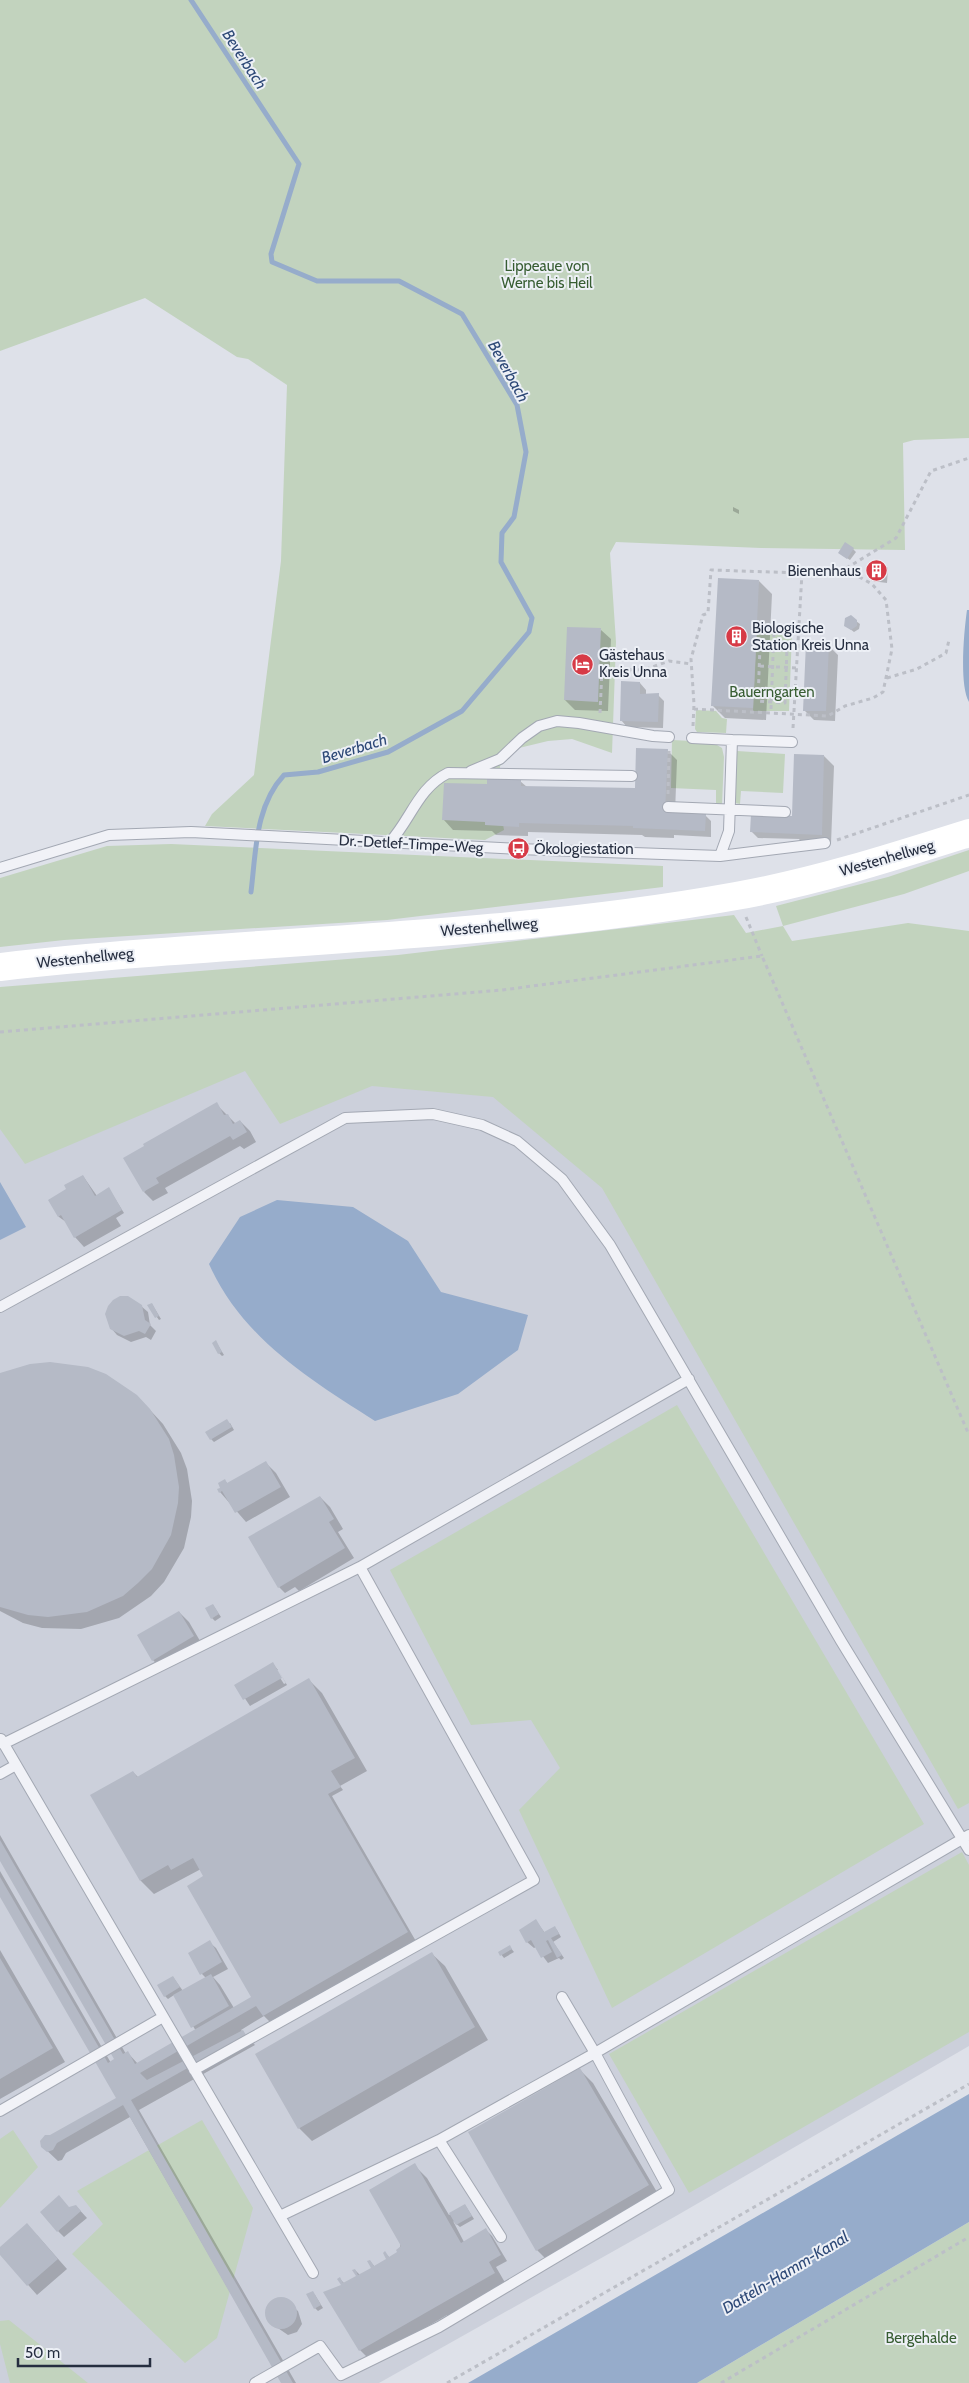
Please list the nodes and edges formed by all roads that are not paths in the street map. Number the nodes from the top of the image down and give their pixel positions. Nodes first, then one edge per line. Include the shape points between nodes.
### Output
1 (669, 737) road end
2 (692, 738) road end
3 (732, 740) junction
4 (792, 742) road end
5 (465, 773) junction
6 (632, 776) dead end
7 (668, 807) road end
8 (729, 810) junction
9 (785, 812) dead end
10 (969, 833) edge
11 (390, 842) junction
12 (825, 843) road end
13 (720, 856) junction
14 (0, 868) edge
15 (0, 967) edge
16 (0, 1307) edge
17 (689, 1379) junction
18 (360, 1567) junction
19 (2, 1741) edge
20 (16, 1765) junction
21 (0, 1774) edge
22 (966, 1837) edge
23 (969, 1850) edge
24 (562, 1997) dead end
25 (163, 2017) junction
26 (595, 2053) junction
27 (194, 2070) junction
28 (0, 2111) edge
29 (439, 2140) junction
30 (280, 2216) junction
31 (501, 2237) dead end
32 (313, 2273) dead end
33 (255, 2383) edge

1 - 5 lane via 557,721 539,726 500,759
2 - 3 lane
3 - 4 lane
3 - 8 lane
5 - 6 lane
5 - 11 lane via 448,773 427,788
7 - 8 lane
8 - 9 lane
8 - 13 lane via 729,831
10 - 15 main road, Westenhellweg via 832,873 737,896 563,921
11 - 13 lane, Dr.-Detlef-Timpe-Weg
11 - 14 lane, Dr.-Detlef-Timpe-Weg via 191,832 109,835
12 - 13 lane, Dr.-Detlef-Timpe-Weg
16 - 17 lane via 344,1118 433,1114 482,1125 517,1141 562,1179 610,1245
17 - 18 lane
17 - 22 lane via 841,1641
18 - 19 lane
18 - 27 lane via 534,1880
19 - 20 lane
20 - 21 lane
20 - 25 lane
22 - 23 lane
22 - 26 lane
24 - 26 lane
25 - 27 lane
25 - 28 lane
26 - 29 lane
26 - 33 lane via 670,2190 439,2327 341,2375 320,2346
27 - 30 lane
29 - 30 lane
29 - 31 lane
30 - 32 lane

